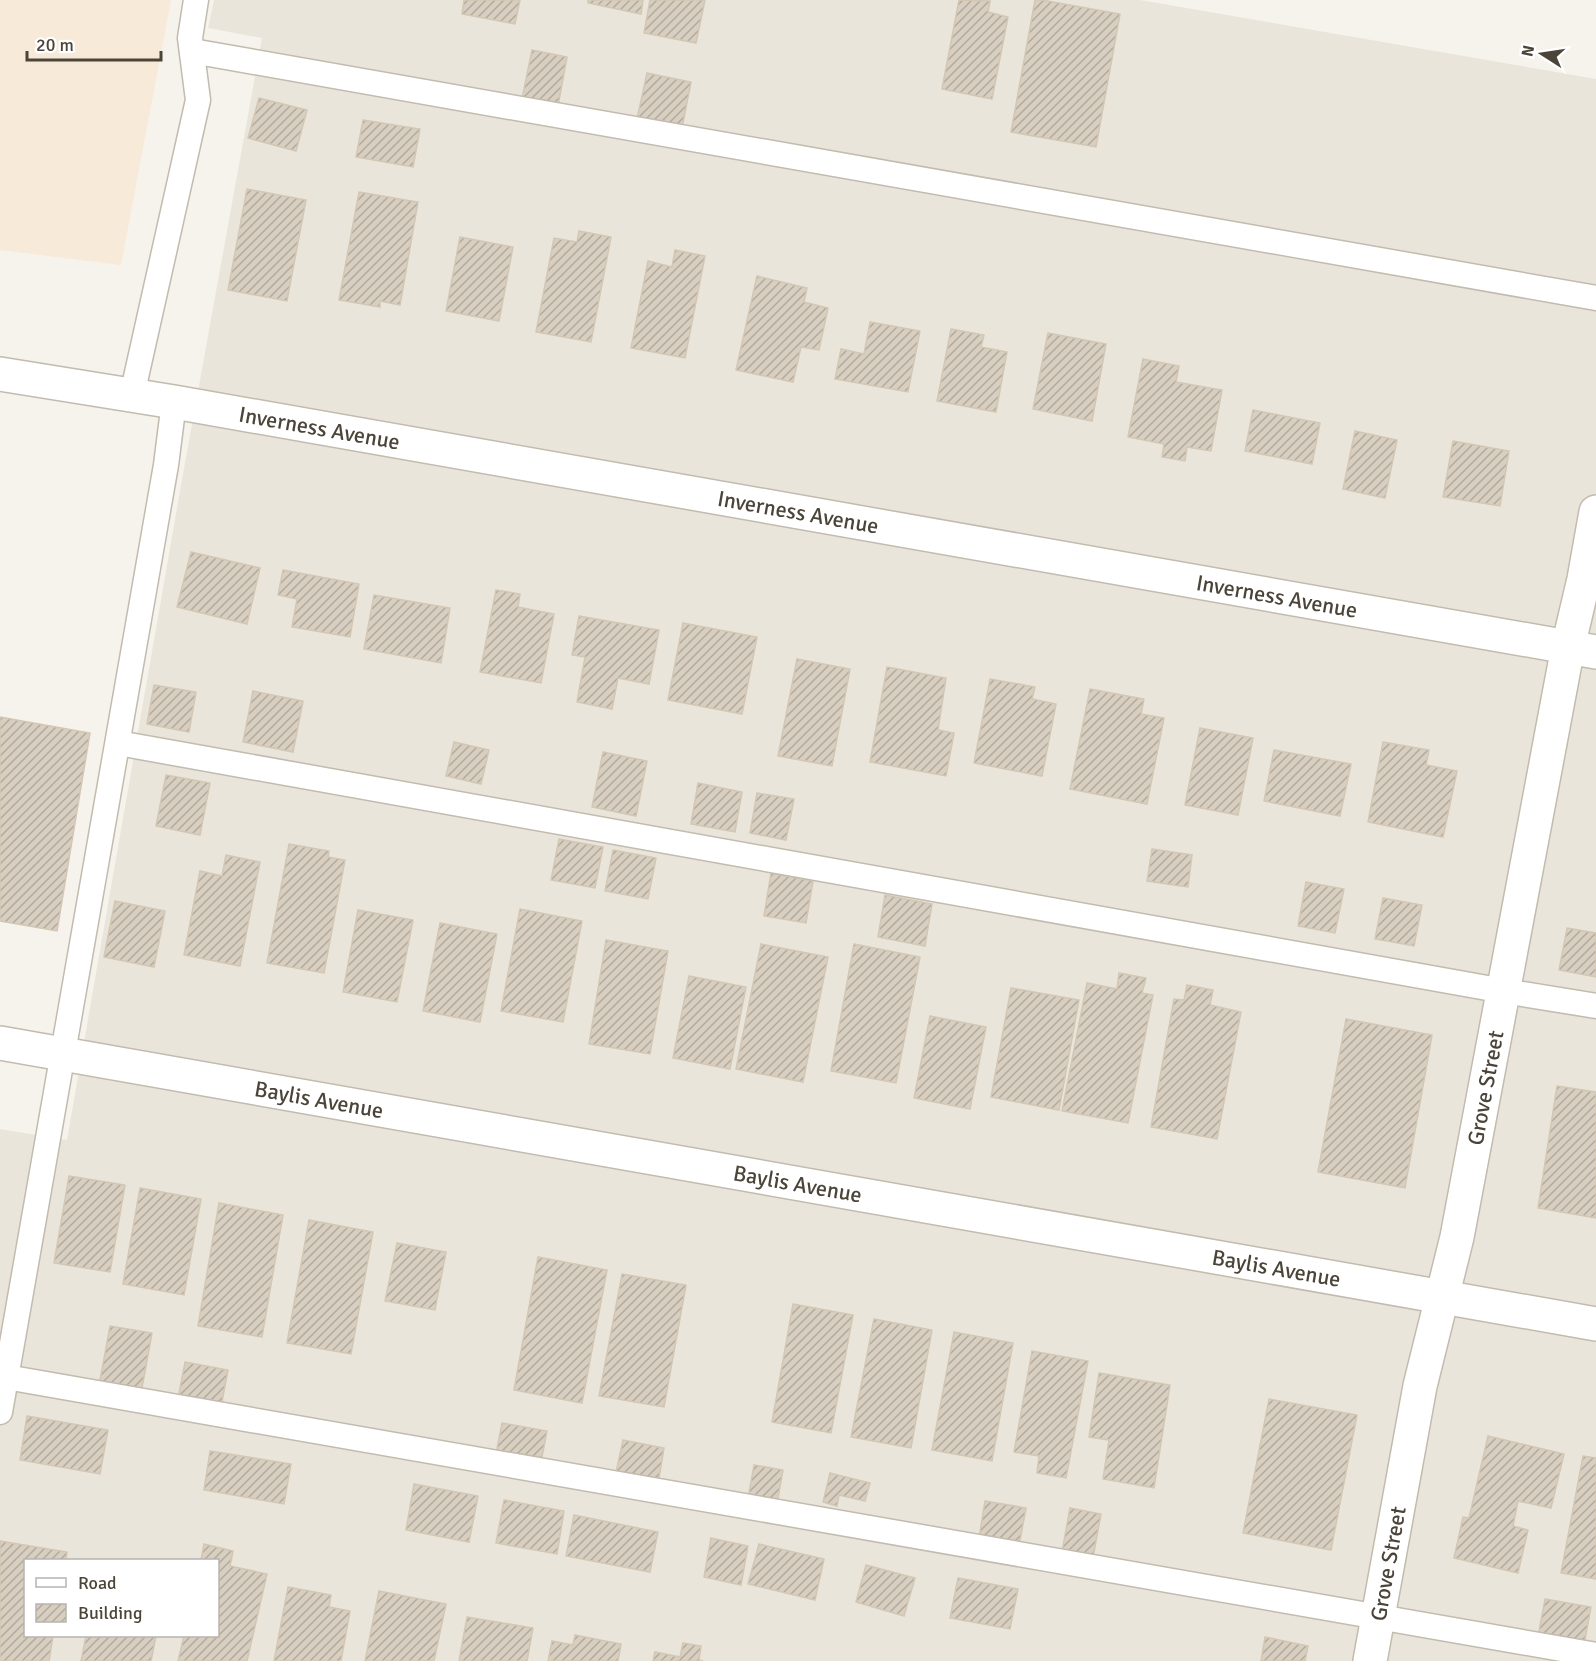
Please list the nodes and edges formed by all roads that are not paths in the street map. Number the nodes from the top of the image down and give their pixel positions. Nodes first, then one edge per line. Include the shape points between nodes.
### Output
1 (196, 0) edge
2 (192, 51) junction
3 (1596, 298) edge
4 (0, 374) edge
5 (132, 395) junction
6 (174, 402) junction
7 (1596, 512) edge
8 (1582, 649) edge
9 (118, 743) junction
10 (1504, 991) junction
11 (1596, 1006) edge
12 (0, 1043) edge
13 (64, 1054) junction
14 (1443, 1298) junction
15 (1596, 1324) edge
16 (6, 1377) junction
17 (0, 1412) edge
18 (1378, 1616) junction
19 (1596, 1655) edge
20 (1370, 1661) edge

1 - 2 lane via 190,38
2 - 3 lane
2 - 5 lane via 198,100
4 - 5 street, Inverness Avenue
5 - 6 street, Inverness Avenue
6 - 8 street, Inverness Avenue
6 - 9 lane
7 - 8 street, Grove Street via 1584,579
8 - 10 street, Grove Street
9 - 10 lane
9 - 13 lane
10 - 11 lane
10 - 14 street, Grove Street
12 - 13 street, Baylis Avenue
13 - 14 street, Baylis Avenue
13 - 16 lane
14 - 15 street, Baylis Avenue
14 - 18 street, Grove Street via 1420,1386
16 - 17 lane
16 - 18 lane
18 - 19 lane
18 - 20 street, Grove Street

